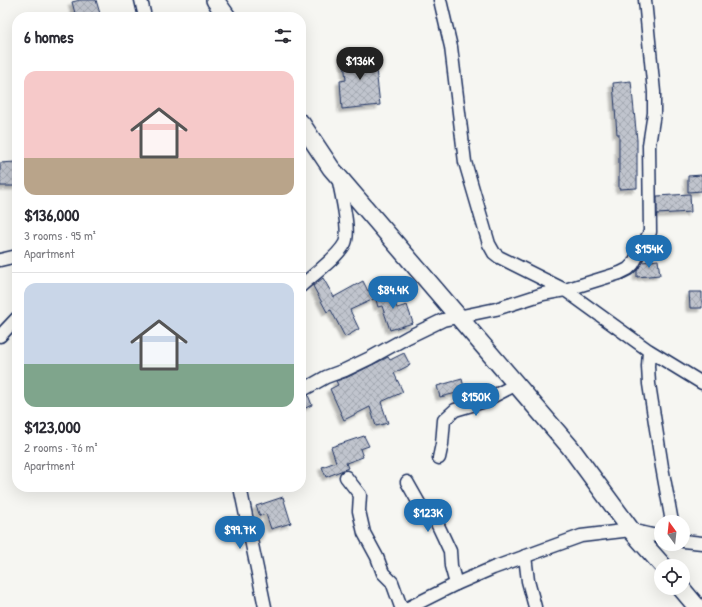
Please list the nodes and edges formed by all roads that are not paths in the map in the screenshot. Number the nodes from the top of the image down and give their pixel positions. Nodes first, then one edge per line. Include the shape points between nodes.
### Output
1 (141, 0) edge
2 (215, 0) edge
3 (440, 0) edge
4 (645, 0) edge
5 (144, 12) edge
6 (223, 12) edge
7 (306, 130) edge
8 (337, 174) junction
9 (12, 257) edge
10 (0, 260) edge
11 (306, 282) edge
12 (564, 290) junction
13 (459, 316) junction
14 (12, 323) edge
15 (0, 336) edge
16 (649, 351) junction
17 (514, 381) junction
18 (702, 384) edge
19 (306, 385) edge
20 (438, 458) dead end
21 (346, 477) dead end
22 (407, 482) dead end
23 (241, 492) edge
24 (248, 492) edge
25 (244, 507) junction
26 (671, 515) edge
27 (631, 530) junction
28 (654, 535) edge
29 (690, 541) edge
30 (702, 542) edge
31 (525, 556) junction
32 (657, 559) edge
33 (456, 584) junction
34 (686, 595) edge
35 (695, 606) edge
36 (265, 607) edge
37 (401, 607) edge
38 (410, 607) edge
39 (535, 607) edge

1 - 5 street
2 - 6 street
3 - 12 street via 451,47 465,162 489,244 499,258
4 - 12 street via 654,92 649,145 650,232 637,259 628,269
7 - 8 street
8 - 11 street via 346,224 345,242 339,252
8 - 13 street
9 - 10 street
12 - 13 street via 496,309
12 - 16 street
13 - 17 street
13 - 19 street via 439,322 345,370
14 - 15 street
16 - 18 street
16 - 26 street via 649,384
17 - 20 street via 511,387 482,402 455,410 444,420
17 - 27 street via 570,447
21 - 37 street via 360,495 359,511 364,533 383,573 392,582
22 - 33 street via 420,505 434,518 443,536 450,551
23 - 25 street
24 - 25 street
25 - 36 street
27 - 28 street
27 - 31 street via 581,536
27 - 32 street
29 - 30 street
31 - 33 street
31 - 39 street
33 - 38 street
34 - 35 street

